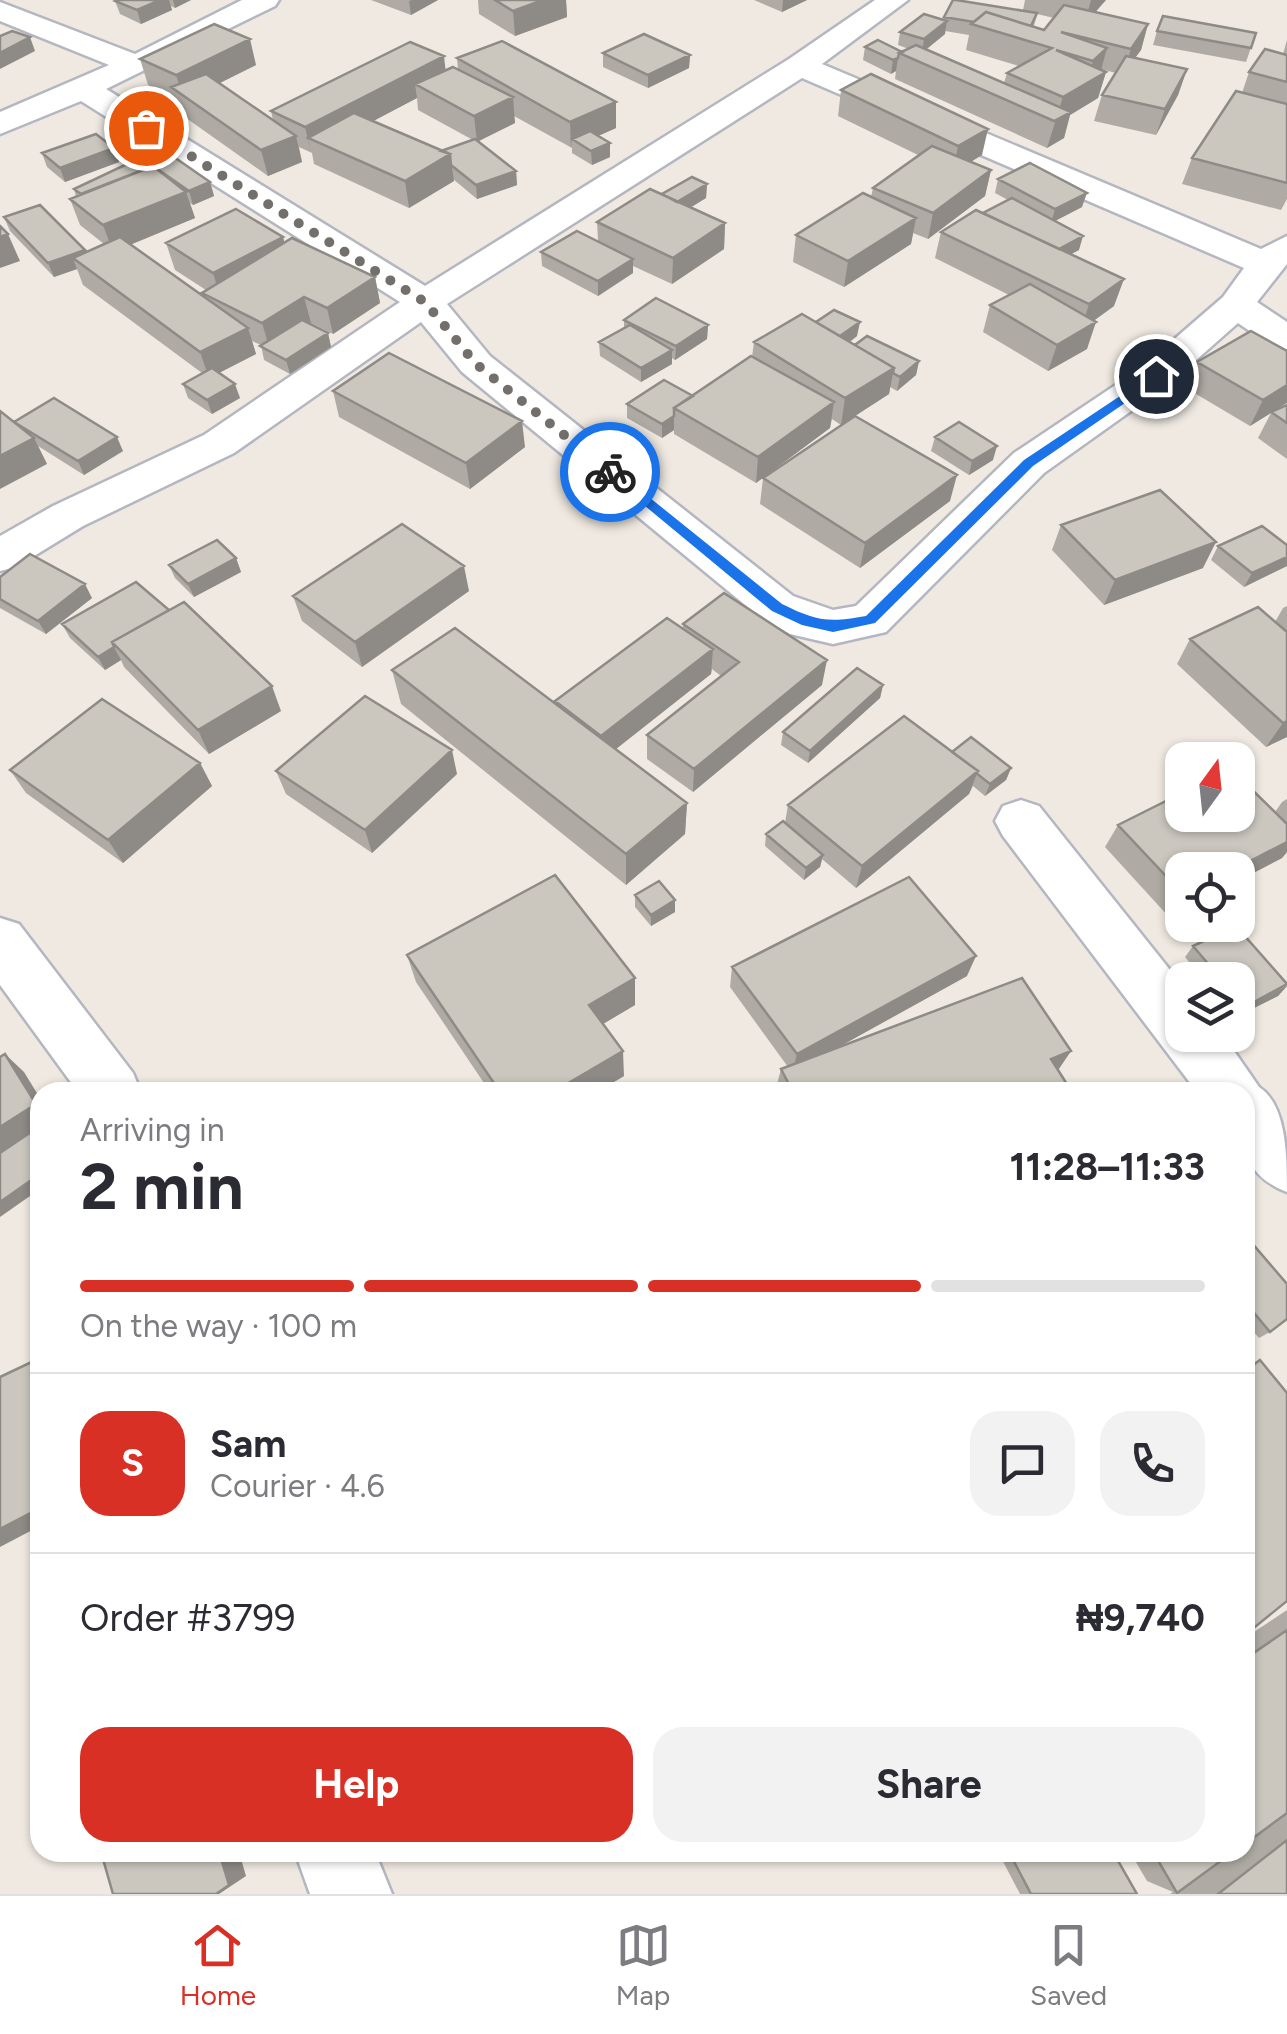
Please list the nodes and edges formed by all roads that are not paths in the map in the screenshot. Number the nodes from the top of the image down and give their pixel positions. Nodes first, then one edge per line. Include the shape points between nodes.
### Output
1 (265, 0) edge
2 (894, 0) edge
3 (0, 11) edge
4 (136, 65) junction
5 (800, 66) junction
6 (84, 89) junction
7 (0, 124) edge
8 (1276, 255) edge
9 (425, 302) junction
10 (1236, 305) junction
11 (1287, 338) edge
12 (0, 556) edge
13 (1021, 821) dead end
14 (0, 941) edge
15 (1165, 1006) edge
16 (1201, 1052) edge
17 (105, 1082) edge
18 (1224, 1082) edge
19 (1255, 1121) edge
20 (1287, 1162) edge
21 (339, 1862) edge
22 (351, 1894) edge

1 - 4 street
2 - 5 street
3 - 4 street
4 - 6 street
5 - 8 street
5 - 9 street
6 - 7 street
6 - 9 street
8 - 10 street
9 - 10 street via 476,364 777,608 833,628 870,620 1028,463 1156,376
9 - 12 street via 219,444
10 - 11 street
13 - 15 street
14 - 17 street
16 - 18 street
19 - 20 street
21 - 22 street

